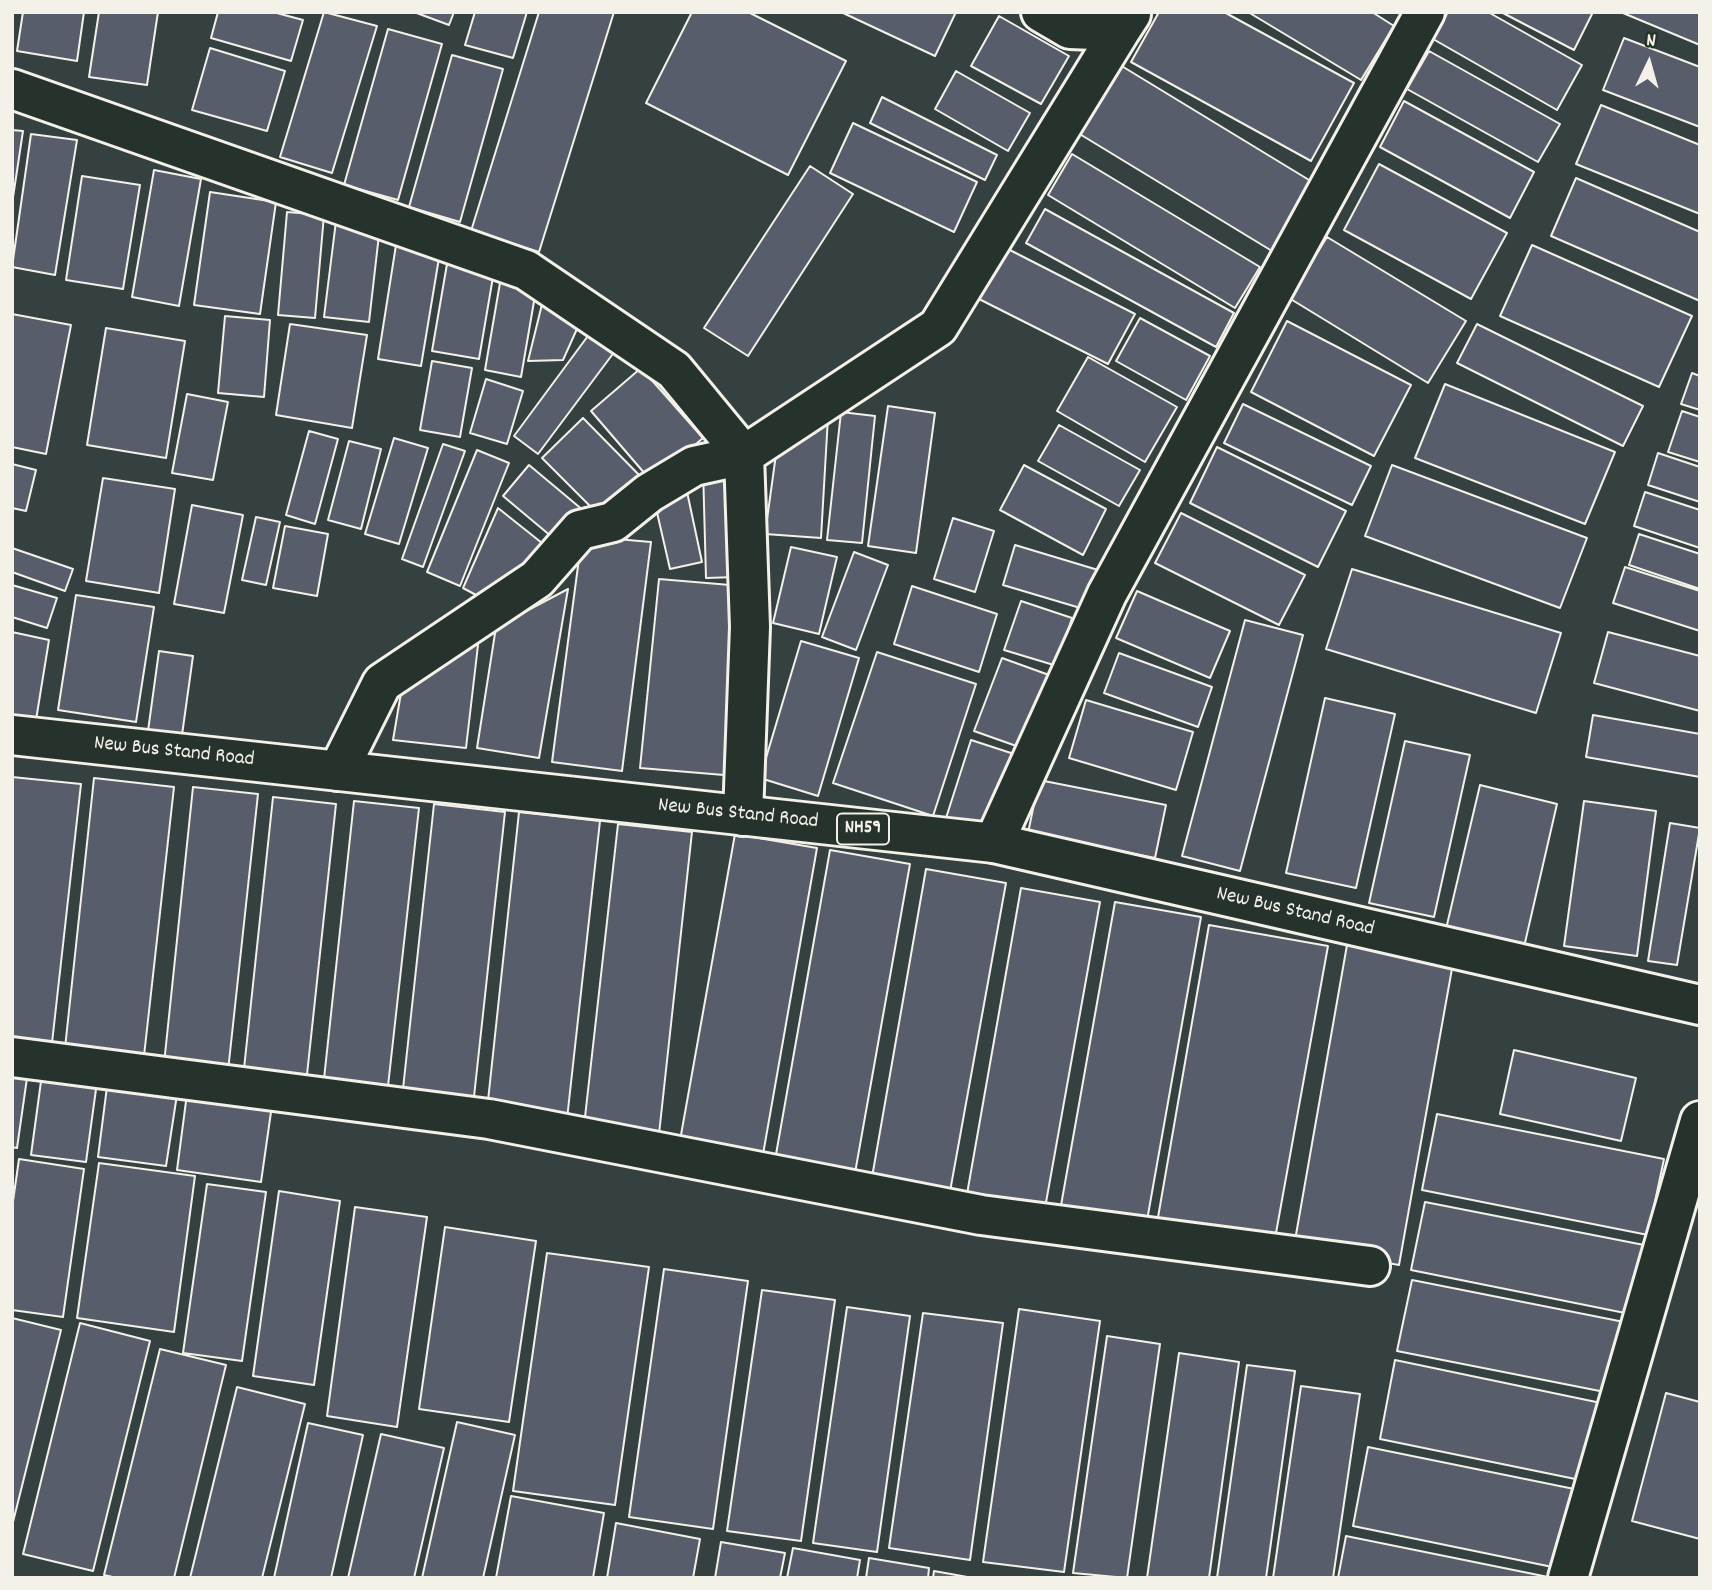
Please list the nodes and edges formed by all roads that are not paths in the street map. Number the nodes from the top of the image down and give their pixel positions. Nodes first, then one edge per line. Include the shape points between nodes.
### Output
1 (1041, 12) edge
2 (1425, 12) edge
3 (1126, 22) edge
4 (12, 89) edge
5 (744, 455) junction
6 (12, 735) edge
7 (338, 771) junction
8 (743, 816) junction
9 (994, 844) junction
10 (1700, 1006) edge
11 (12, 1057) edge
12 (1700, 1121) edge
13 (1370, 1266) dead end
14 (1568, 1578) edge

1 - 3 main road via 1070,29
2 - 9 main road via 1107,594
3 - 5 main road via 938,327
4 - 5 main road via 526,270 674,370
5 - 7 main road via 694,466 612,522 580,530 537,579 382,683
5 - 8 main road via 750,626
6 - 7 main road, New Bus Stand Road / NH59
7 - 8 main road, New Bus Stand Road / NH59
8 - 9 main road, New Bus Stand Road / NH59
9 - 10 main road, New Bus Stand Road / NH59
11 - 13 main road via 489,1119 981,1215
12 - 14 main road

